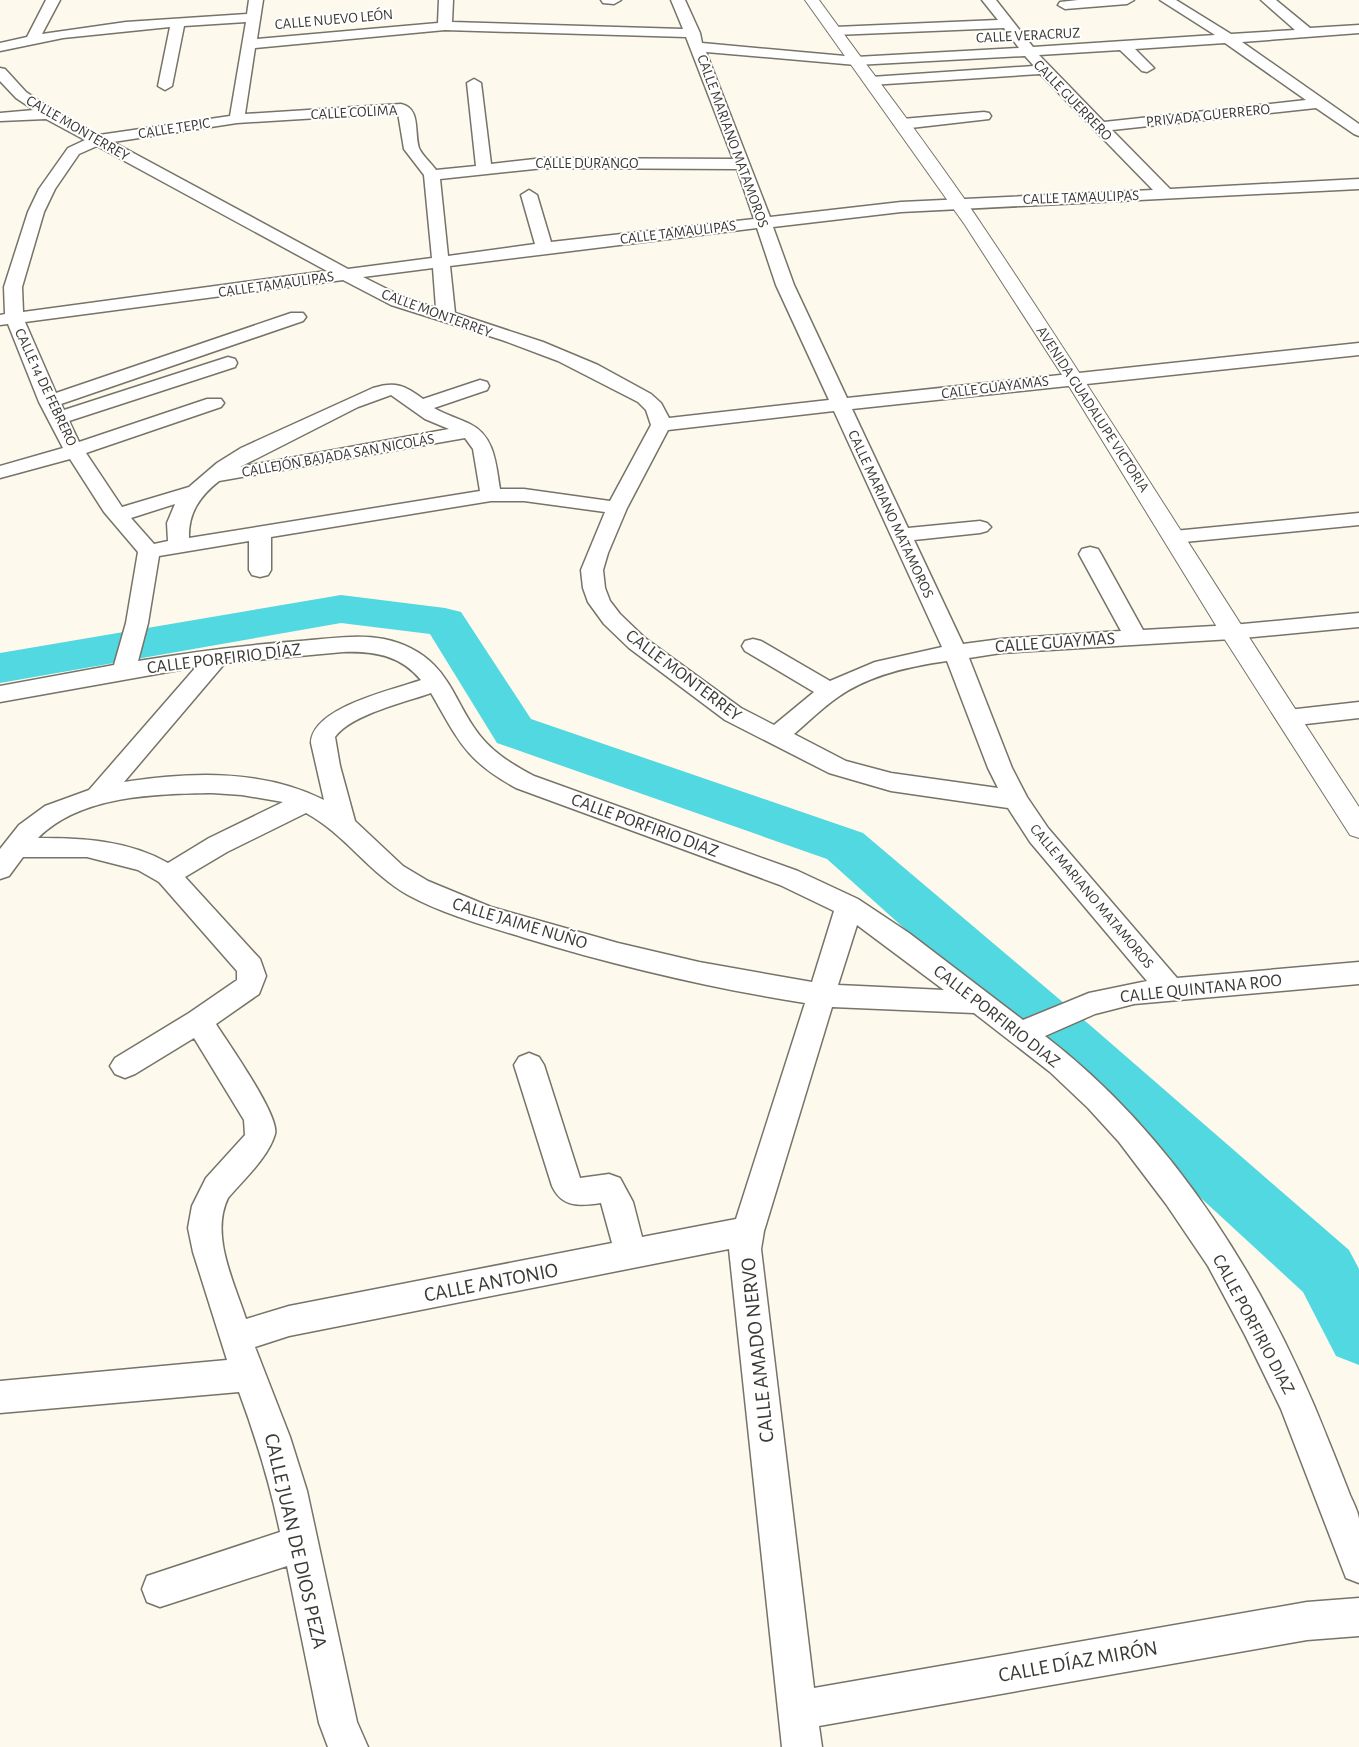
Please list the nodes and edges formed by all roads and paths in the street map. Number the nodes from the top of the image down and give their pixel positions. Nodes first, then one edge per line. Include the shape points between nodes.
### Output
1 (53, 0) edge
2 (256, 0) edge
3 (446, 0) edge
4 (608, 0) edge
5 (614, 0) edge
6 (678, 0) edge
7 (812, 0) edge
8 (989, 0) edge
9 (1126, 0) edge
10 (1167, 0) edge
11 (1268, 0) edge
12 (1065, 5) dead end
13 (253, 18) junction
14 (178, 22) junction
15 (1007, 24) junction
16 (445, 26) junction
17 (1359, 29) edge
18 (622, 31) junction
19 (836, 31) junction
20 (1306, 32) junction
21 (1228, 38) junction
22 (33, 39) junction
23 (696, 40) junction
24 (248, 44) junction
25 (1123, 46) junction
26 (0, 47) edge
27 (624, 50) dead end
28 (1027, 51) junction
29 (856, 61) junction
30 (1147, 68) dead end
31 (1044, 70) junction
32 (0, 72) edge
33 (871, 81) junction
34 (474, 83) dead end
35 (166, 86) dead end
36 (1318, 103) junction
37 (48, 114) junction
38 (984, 116) dead end
39 (0, 117) edge
40 (237, 119) junction
41 (902, 124) junction
42 (1098, 127) junction
43 (1359, 131) edge
44 (97, 140) junction
45 (743, 164) junction
46 (484, 167) junction
47 (432, 175) junction
48 (1359, 184) edge
49 (1166, 194) junction
50 (529, 195) dead end
51 (959, 203) junction
52 (763, 222) junction
53 (544, 248) junction
54 (440, 262) junction
55 (344, 274) junction
56 (297, 317) dead end
57 (446, 317) junction
58 (7, 319) edge
59 (1359, 349) edge
60 (228, 363) dead end
61 (1074, 378) junction
62 (480, 386) dead end
63 (214, 403) dead end
64 (840, 406) junction
65 (419, 407) junction
66 (53, 410) junction
67 (661, 425) junction
68 (468, 431) junction
69 (75, 451) junction
70 (0, 472) edge
71 (201, 485) junction
72 (491, 495) junction
73 (617, 508) junction
74 (118, 515) junction
75 (1359, 518) edge
76 (980, 527) dead end
77 (260, 533) junction
78 (901, 535) junction
79 (1174, 537) junction
80 (179, 546) junction
81 (149, 551) junction
82 (1090, 554) dead end
83 (260, 570) dead end
84 (1359, 620) edge
85 (1232, 632) junction
86 (1135, 637) junction
87 (754, 646) dead end
88 (955, 651) junction
89 (219, 655) junction
90 (124, 670) junction
91 (436, 683) junction
92 (830, 691) junction
93 (0, 694) edge
94 (1359, 710) edge
95 (1288, 718) junction
96 (775, 737) junction
97 (99, 795) junction
98 (1016, 800) junction
99 (306, 802) junction
100 (344, 826) junction
101 (1359, 828) edge
102 (15, 847) junction
103 (0, 869) edge
104 (168, 875) junction
105 (849, 906) junction
106 (1359, 973) edge
107 (1170, 989) junction
108 (821, 994) junction
109 (979, 1002) junction
110 (199, 1021) junction
111 (1025, 1032) junction
112 (529, 1065) dead end
113 (125, 1066) dead end
114 (748, 1231) junction
115 (631, 1254) junction
116 (235, 1338) junction
117 (250, 1376) junction
118 (0, 1397) edge
119 (300, 1544) junction
120 (1359, 1565) edge
121 (160, 1589) dead end
122 (1359, 1617) edge
123 (798, 1710) junction
124 (348, 1747) edge
125 (802, 1747) edge

1 - 22 street
2 - 13 street
3 - 16 street
4 - 5 street
6 - 23 street, CALLE MARIANO MATAMOROS
7 - 19 main road, AVENIDA GUADALUPE VICTORIA
8 - 15 street, CALLE GUERRERO
9 - 12 street
10 - 21 street
11 - 20 street
13 - 14 street, CALLE NUEVO LEÓN
13 - 24 street
14 - 22 street, CALLE NUEVO LEÓN via 112,27
14 - 35 street
15 - 19 street
15 - 28 street, CALLE GUERRERO
16 - 18 street, CALLE NUEVO LEÓN
16 - 24 street, CALLE NUEVO LEÓN
17 - 20 street, CALLE VERACRUZ
18 - 23 street, CALLE NUEVO LEÓN
18 - 27 street
19 - 29 main road, AVENIDA GUADALUPE VICTORIA
20 - 21 street, CALLE VERACRUZ
21 - 25 street, CALLE VERACRUZ
21 - 36 street
22 - 26 street, CALLE NUEVO LEÓN
23 - 29 street, CALLE VERACRUZ
23 - 45 street, CALLE MARIANO MATAMOROS
24 - 40 street
25 - 28 street, CALLE VERACRUZ
25 - 30 street
28 - 29 street, CALLE VERACRUZ
28 - 31 street, CALLE GUERRERO
29 - 33 main road, AVENIDA GUADALUPE VICTORIA
31 - 33 street
31 - 42 street, CALLE GUERRERO
32 - 37 street, CALLE MONTERREY via 20,95
33 - 41 main road, AVENIDA GUADALUPE VICTORIA
34 - 46 street
36 - 42 street, PRIVADA GUERRERO
36 - 43 street
37 - 39 street
37 - 44 street, CALLE MONTERREY
38 - 41 street
40 - 44 street, CALLE TEPIC
40 - 47 street, CALLE COLIMA via 401,108 406,112 412,149
41 - 51 main road, AVENIDA GUADALUPE VICTORIA
42 - 49 street, CALLE GUERRERO
44 - 55 street, CALLE MONTERREY
44 - 58 street, CALLE TEPIC via 73,151 47,189 25,240
45 - 46 street, CALLE DURANGO via 544,163
45 - 52 street, CALLE MARIANO MATAMOROS
46 - 47 street, CALLE DURANGO
47 - 54 street
48 - 49 street, CALLE TAMAULIPAS
49 - 51 street, CALLE TAMAULIPAS
50 - 53 street
51 - 52 street, CALLE TAMAULIPAS
51 - 61 main road, AVENIDA GUADALUPE VICTORIA
52 - 53 street, CALLE TAMAULIPAS
52 - 64 street, CALLE MARIANO MATAMOROS via 785,285
53 - 54 street, CALLE TAMAULIPAS
54 - 55 street, CALLE TAMAULIPAS
54 - 57 street
55 - 57 street, CALLE MONTERREY via 397,301
55 - 58 street, CALLE TAMAULIPAS
56 - 66 street
57 - 67 street, CALLE MONTERREY via 551,352 599,372 652,404
58 - 66 street, CALLE 14 DE FEBRERO
59 - 61 street, CALLE GUAYAMAS
60 - 66 street
61 - 64 street, CALLE GUAYAMAS
61 - 79 main road, AVENIDA GUADALUPE VICTORIA
62 - 65 street
63 - 69 street
64 - 67 street, CALLE GUAYAMAS
64 - 78 street, CALLE MARIANO MATAMOROS
65 - 68 street
65 - 71 street via 395,389 382,390 227,464
66 - 69 street, CALLE 14 DE FEBRERO
67 - 73 street, CALLE MONTERREY
68 - 71 street, CALLEJÓN BAJADA SAN NICOLÁS
68 - 72 street via 482,448
69 - 70 street
69 - 74 street, CALLE 14 DE FEBRERO
71 - 74 street
71 - 80 street via 180,516
72 - 73 street via 524,494
72 - 77 street
73 - 96 street, CALLE MONTERREY via 592,570 599,602 612,620 637,643 693,686 732,714
74 - 81 street, CALLE 14 DE FEBRERO
75 - 79 street
76 - 78 street
77 - 80 street
77 - 83 street
78 - 88 street, CALLE MARIANO MATAMOROS
79 - 85 main road, AVENIDA GUADALUPE VICTORIA
80 - 81 street
81 - 90 street via 137,622
82 - 86 street
84 - 85 street, CALLE GUAYMAS
85 - 86 street, CALLE GUAYMAS
85 - 95 main road, AVENIDA GUADALUPE VICTORIA
86 - 88 street, CALLE GUAYMAS
87 - 92 street
88 - 92 street, CALLE GUAYMAS via 883,667
88 - 98 street, CALLE MARIANO MATAMOROS via 1000,768
89 - 90 street, CALLE PORFIRIO DÍAZ
89 - 91 street, CALLE PORFIRIO DÍAZ via 367,645 408,655
89 - 97 street
90 - 93 street, CALLE PORFIRIO DÍAZ
91 - 100 street via 336,720 327,729 323,738
91 - 105 street, CALLE PORFIRIO DIAZ via 466,734 496,766 526,782 789,878
92 - 96 street, CALLE GUAYMAS
94 - 95 street
95 - 101 main road, AVENIDA GUADALUPE VICTORIA
96 - 98 street, CALLE MONTERREY via 838,767 866,776
97 - 99 street, CALLE JAIME NUÑO via 218,784 271,789
97 - 102 street, CALLE JAIME NUÑO via 57,811 33,826
98 - 107 street, CALLE MARIANO MATAMOROS via 1066,869
99 - 100 street, CALLE JAIME NUÑO via 325,811
99 - 104 street via 218,845
100 - 108 street, CALLE JAIME NUÑO via 394,873 421,890 471,911 638,958
102 - 103 street, CALLE JAIME NUÑO
102 - 104 street via 87,848 121,855
104 - 110 street via 250,967 252,976 249,986
105 - 108 street, CALLE AMADO NERVO
105 - 109 street, CALLE PORFIRIO DIAZ
106 - 107 street, CALLE QUINTANA ROO
107 - 111 street, CALLE QUINTANA ROO via 1134,992 1089,1004
108 - 109 street, CALLE JAIME NUÑO
108 - 114 street, CALLE AMADO NERVO
109 - 111 street, CALLE PORFIRIO DIAZ
110 - 113 street
110 - 116 street, CALLE JUAN DE DIOS PEZA via 259,1118 261,1131 257,1142 218,1188 208,1206 204,1228
111 - 120 street, CALLE PORFIRIO DIAZ via 1098,1098 1130,1134 1219,1256 1296,1402
112 - 115 street via 567,1186 578,1193 609,1188 617,1202
114 - 115 street, CALLE ANTONIO
114 - 123 street, CALLE AMADO NERVO via 746,1267
115 - 116 street, CALLE ANTONIO via 289,1321
116 - 117 street, CALLE JUAN DE DIOS PEZA
117 - 118 street
117 - 119 street, CALLE JUAN DE DIOS PEZA via 273,1437
119 - 121 street
119 - 124 street, CALLE JUAN DE DIOS PEZA via 338,1723
122 - 123 street, CALLE DÍAZ MIRÓN via 1307,1621
123 - 125 street, CALLE AMADO NERVO

